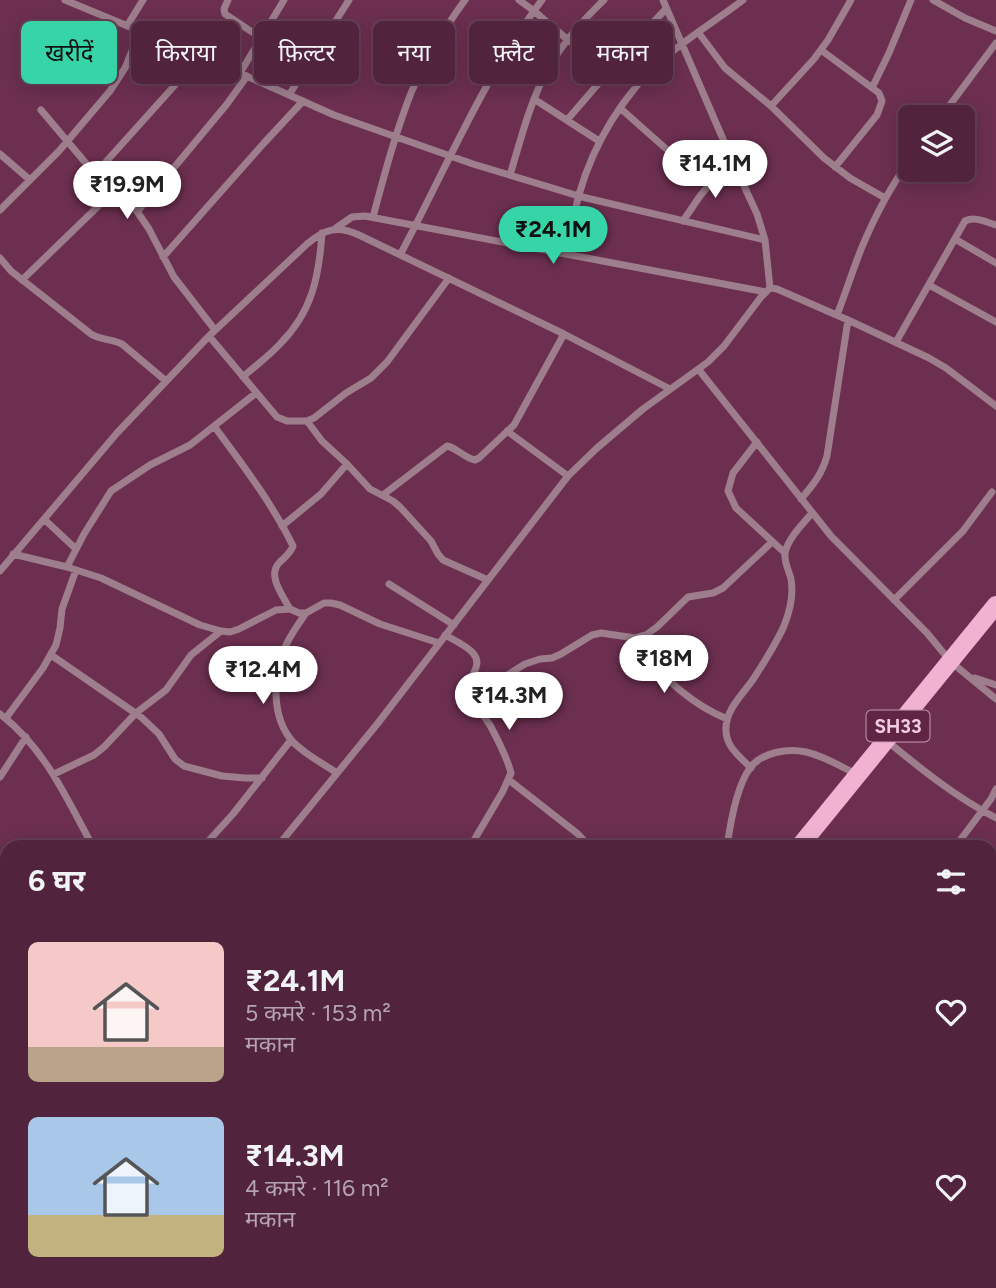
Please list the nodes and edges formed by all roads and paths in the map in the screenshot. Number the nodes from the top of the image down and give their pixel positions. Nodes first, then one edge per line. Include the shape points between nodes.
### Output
1 (65, 0) edge
2 (143, 0) edge
3 (228, 0) edge
4 (284, 0) edge
5 (349, 0) edge
6 (466, 0) edge
7 (519, 0) edge
8 (542, 0) edge
9 (604, 0) edge
10 (663, 0) edge
11 (743, 0) edge
12 (851, 0) edge
13 (911, 0) edge
14 (933, 0) edge
15 (666, 9) junction
16 (534, 11) junction
17 (271, 21) edge
18 (654, 21) edge
19 (128, 26) junction
20 (131, 27) edge
21 (698, 32) junction
22 (996, 32) edge
23 (254, 33) edge
24 (568, 40) junction
25 (572, 43) edge
26 (996, 43) edge
27 (681, 44) junction
28 (821, 50) junction
29 (254, 53) edge
30 (131, 56) edge
31 (240, 73) edge
32 (244, 75) junction
33 (176, 84) edge
34 (598, 84) edge
35 (637, 85) joint
36 (872, 88) junction
37 (289, 95) junction
38 (534, 99) junction
39 (303, 101) junction
40 (950, 105) edge
41 (771, 106) junction
42 (620, 108) junction
43 (41, 110) dead end
44 (567, 120) junction
45 (395, 137) junction
46 (68, 141) junction
47 (599, 141) junction
48 (0, 154) edge
49 (450, 156) junction
50 (735, 167) junction
51 (835, 167) junction
52 (95, 174) junction
53 (510, 175) junction
54 (898, 179) edge
55 (30, 180) junction
56 (709, 186) junction
57 (116, 189) junction
58 (578, 195) junction
59 (886, 198) junction
60 (0, 210) edge
61 (137, 212) junction
62 (373, 217) junction
63 (683, 221) junction
64 (416, 225) junction
65 (996, 225) edge
66 (336, 228) junction
67 (322, 233) junction
68 (956, 239) junction
69 (765, 240) junction
70 (568, 254) junction
71 (400, 255) junction
72 (163, 257) junction
73 (0, 258) edge
74 (996, 263) edge
75 (449, 278) junction
76 (22, 280) junction
77 (929, 285) junction
78 (768, 290) junction
79 (837, 315) junction
80 (848, 320) junction
81 (996, 321) edge
82 (212, 333) junction
83 (564, 334) junction
84 (896, 342) junction
85 (699, 370) junction
86 (243, 377) junction
87 (166, 381) junction
88 (670, 388) junction
89 (256, 393) junction
90 (996, 406) edge
91 (307, 421) junction
92 (214, 426) junction
93 (507, 431) junction
94 (757, 442) junction
95 (347, 464) junction
96 (568, 476) junction
97 (992, 492) dead end
98 (383, 495) junction
99 (801, 499) junction
100 (812, 513) junction
101 (44, 519) junction
102 (282, 526) junction
103 (772, 542) junction
104 (76, 549) junction
105 (785, 553) junction
106 (13, 554) junction
107 (67, 567) junction
108 (76, 570) junction
109 (0, 571) edge
110 (488, 580) junction
111 (389, 584) dead end
112 (894, 600) junction
113 (996, 605) edge
114 (290, 609) junction
115 (306, 613) junction
116 (454, 625) junction
117 (221, 631) junction
118 (445, 635) junction
119 (627, 636) junction
120 (439, 643) junction
121 (51, 655) junction
122 (951, 662) junction
123 (968, 675) junction
124 (996, 685) edge
125 (472, 697) junction
126 (996, 699) edge
127 (136, 713) junction
128 (3, 716) edge
129 (727, 719) junction
130 (26, 737) junction
131 (292, 740) junction
132 (886, 741) junction
133 (751, 768) junction
134 (337, 773) junction
135 (54, 774) junction
136 (858, 775) junction
137 (0, 777) edge
138 (262, 778) junction
139 (509, 780) junction
140 (996, 789) edge
141 (982, 811) junction
142 (996, 818) edge
143 (89, 840) edge
144 (209, 840) edge
145 (283, 840) edge
146 (474, 840) edge
147 (584, 840) edge
148 (728, 840) edge
149 (804, 840) edge
150 (960, 840) edge

1 - 19 street
2 - 19 street
3 - 23 street via 225,14
4 - 17 street
5 - 37 street
6 - 45 street via 419,76
7 - 16 street
8 - 16 street
9 - 24 street
10 - 15 street
11 - 21 street
12 - 28 street
13 - 36 street
14 - 22 street
15 - 18 street
15 - 27 street
16 - 24 street
16 - 49 street via 491,77
19 - 20 street
21 - 27 street
21 - 41 street via 725,68
24 - 25 street
24 - 38 street
26 - 40 street
27 - 35 street
27 - 50 street
28 - 36 street
28 - 41 street
29 - 32 street
30 - 46 street via 119,79
31 - 32 street
32 - 37 street
32 - 61 street via 228,104
33 - 52 street
34 - 44 street
35 - 42 street
36 - 51 street via 882,102 877,115
37 - 39 street
38 - 44 street
38 - 53 street
39 - 45 street
39 - 72 street
41 - 51 street
42 - 47 street
42 - 56 street
43 - 46 street
44 - 47 street
45 - 49 street
45 - 62 street
46 - 52 street
46 - 55 street
47 - 58 street
48 - 55 street
49 - 53 street
49 - 64 street
50 - 56 street
50 - 69 street
51 - 59 street
52 - 57 street
53 - 58 street
54 - 59 street
55 - 60 street
56 - 63 street
57 - 61 street
57 - 76 street
58 - 63 street
58 - 70 street
59 - 79 street via 861,248
61 - 72 street
62 - 64 street
62 - 66 street via 352,216
63 - 69 street
64 - 70 street
64 - 71 street
65 - 68 street via 971,218
66 - 67 street
66 - 71 street
67 - 82 street
67 - 86 street via 317,282 303,314 281,344
68 - 74 street
68 - 77 street
69 - 78 street
70 - 78 street
71 - 75 street
72 - 82 street
73 - 76 street
75 - 83 street
75 - 91 street via 379,371
76 - 87 street via 95,337 122,344
77 - 81 street
77 - 84 street
78 - 79 street via 777,289
78 - 85 street
79 - 80 street
80 - 84 street
80 - 99 street via 827,456 818,479
82 - 86 street
82 - 87 street
83 - 88 street
83 - 93 street
84 - 90 street via 946,368
85 - 88 street
85 - 94 street
86 - 89 street
87 - 101 street
88 - 96 street
89 - 91 street via 282,420
89 - 92 street
91 - 95 street
92 - 102 street
92 - 104 street via 111,491
93 - 96 street
93 - 98 street via 475,460 447,446
94 - 99 street
94 - 103 street via 733,473 728,491 736,508
95 - 98 street via 370,489
95 - 102 street via 321,494
96 - 110 street
97 - 112 street via 963,531
98 - 110 street via 426,534 443,560
99 - 100 street
100 - 105 street
100 - 112 street
101 - 104 street
101 - 106 street
102 - 114 street via 293,546 274,571
103 - 105 street
103 - 119 street via 723,588 688,597 646,635
104 - 107 street
105 - 129 street via 792,592 789,611 768,657
106 - 107 street
106 - 109 street
107 - 108 street
108 - 117 street
108 - 121 street
110 - 116 street
111 - 116 street
112 - 122 street
113 - 122 main road, SH33
114 - 115 street
114 - 117 street via 276,610 230,632
115 - 120 street via 324,603 340,605
115 - 131 street via 286,643 276,686 281,723
116 - 118 street
117 - 127 street via 191,655 166,690
118 - 120 street
118 - 125 street via 473,652 477,660 469,690
119 - 125 street via 592,635 552,658 525,664
119 - 129 street via 684,695
120 - 134 street
121 - 127 street
121 - 128 street
122 - 123 street
122 - 132 main road, SH33
123 - 124 street
123 - 126 street
125 - 139 street via 505,755
127 - 135 street via 94,755
127 - 138 street via 184,766 222,776
128 - 130 street
129 - 133 street via 727,740
130 - 135 street
130 - 137 street
131 - 134 street
131 - 138 street
132 - 136 main road, SH33
132 - 141 street
133 - 136 street via 771,754 804,751
133 - 148 street
134 - 145 street
135 - 143 street
136 - 149 main road, SH33
138 - 144 street
139 - 146 street
139 - 147 street
140 - 141 street
141 - 142 street
141 - 150 street

